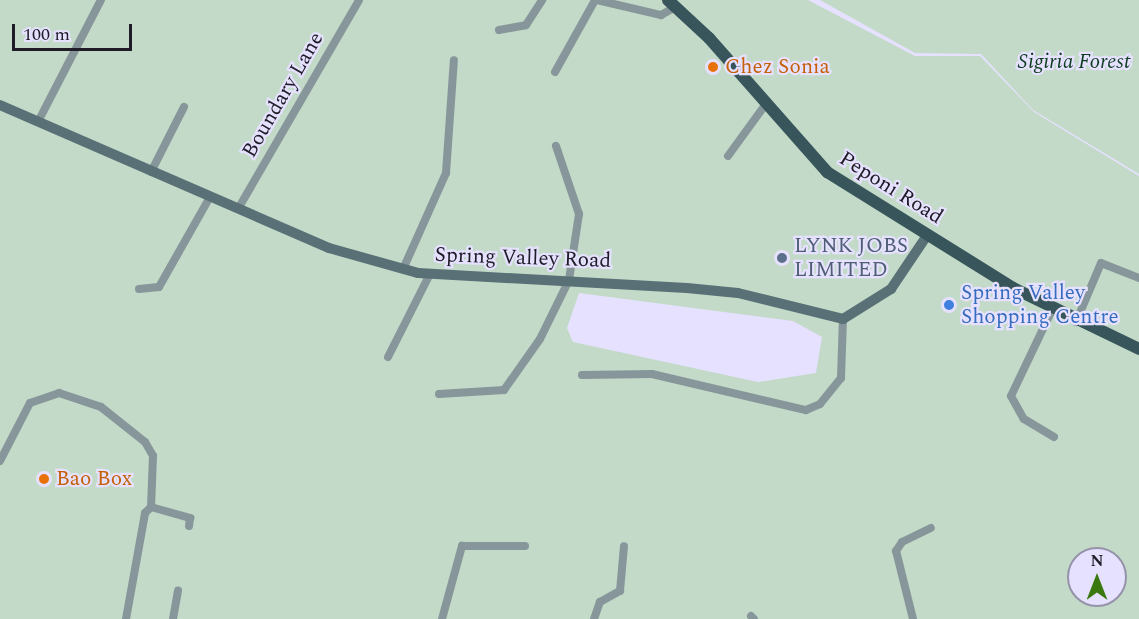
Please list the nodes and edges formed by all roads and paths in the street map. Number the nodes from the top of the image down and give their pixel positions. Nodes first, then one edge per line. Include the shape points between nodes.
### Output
1 (101, 0) edge
2 (359, 0) edge
3 (542, 0) edge
4 (596, 0) edge
5 (673, 3) edge
6 (499, 30) dead end
7 (454, 60) dead end
8 (555, 72) dead end
9 (0, 105) edge
10 (765, 105) junction
11 (184, 107) dead end
12 (40, 118) junction
13 (555, 146) dead end
14 (728, 156) dead end
15 (152, 172) junction
16 (210, 197) junction
17 (238, 209) junction
18 (928, 234) junction
19 (404, 267) junction
20 (430, 274) junction
21 (1139, 278) edge
22 (569, 280) junction
23 (139, 289) dead end
24 (1052, 310) junction
25 (843, 320) junction
26 (1077, 322) junction
27 (1138, 346) edge
28 (388, 357) dead end
29 (582, 375) dead end
30 (439, 394) dead end
31 (1054, 437) dead end
32 (0, 461) edge
33 (151, 507) junction
34 (189, 526) dead end
35 (931, 528) dead end
36 (525, 546) dead end
37 (624, 546) dead end
38 (178, 590) dead end
39 (126, 619) edge
40 (173, 619) edge
41 (442, 619) edge
42 (594, 619) edge
43 (913, 619) edge

1 - 12 street
2 - 17 street, Boundary Lane
3 - 6 street via 526,25
4 - 5 street via 661,15
4 - 8 street
5 - 10 main road, Peponi Road
7 - 19 street via 446,173
9 - 12 street, Spring Valley Road
10 - 14 street
10 - 18 main road, Peponi Road via 827,172
11 - 15 street
12 - 15 street, Spring Valley Road
13 - 22 street via 579,214
15 - 16 street, Spring Valley Road
16 - 17 street, Spring Valley Road
16 - 23 street via 159,287
17 - 19 street, Spring Valley Road via 329,248
18 - 24 main road, Peponi Road
18 - 25 street via 891,289
19 - 20 street, Spring Valley Road
20 - 22 street, Spring Valley Road
20 - 28 street
21 - 26 street via 1101,263
22 - 25 street, Spring Valley Road via 738,293
22 - 30 street via 540,339 504,390
24 - 26 main road, Peponi Road
24 - 31 street via 1011,396 1024,419
25 - 29 street via 841,378 820,404 806,410 652,374
26 - 27 main road, Peponi Road
32 - 33 street via 30,402 59,393 100,407 145,442 153,456
33 - 34 street via 190,518
33 - 39 street via 142,524
35 - 43 street via 896,551
36 - 41 street via 462,546
37 - 42 street via 620,591 600,602
38 - 40 street

